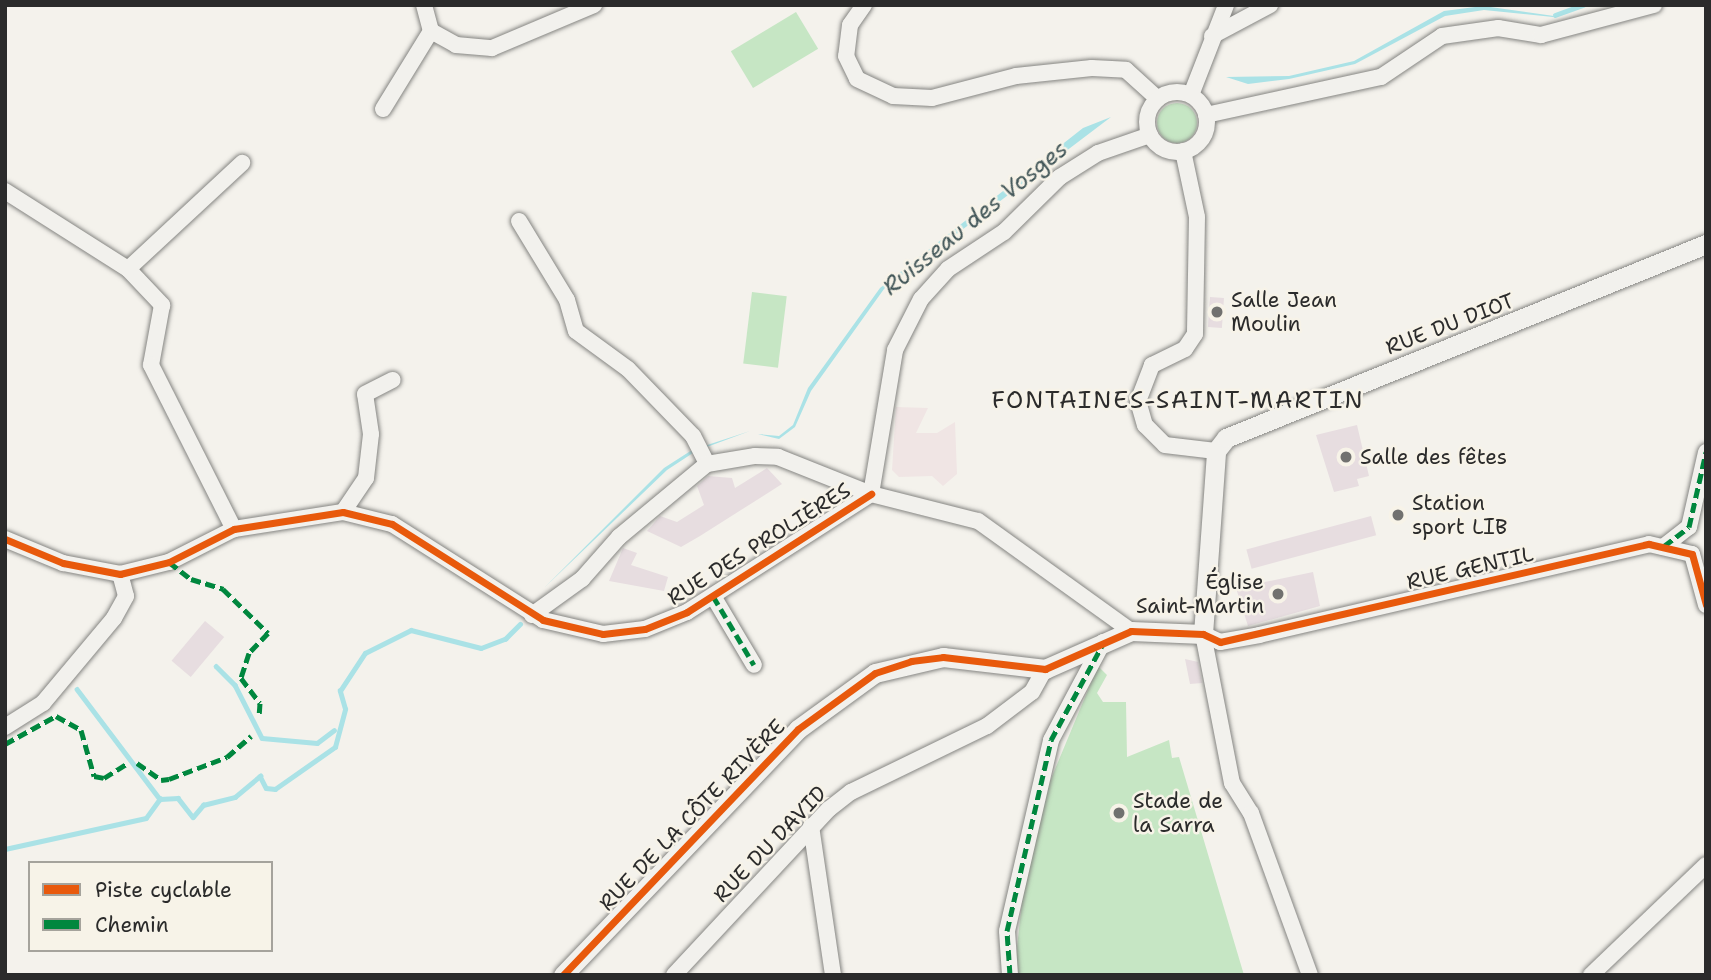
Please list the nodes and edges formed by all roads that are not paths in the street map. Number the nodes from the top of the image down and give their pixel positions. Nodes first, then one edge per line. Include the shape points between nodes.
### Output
1 (424, 5) edge
2 (594, 5) edge
3 (864, 5) edge
4 (1226, 5) edge
5 (1270, 5) edge
6 (1654, 5) edge
7 (431, 31) junction
8 (1212, 36) junction
9 (1191, 95) junction
10 (1158, 99) junction
11 (383, 109) dead end
12 (1206, 115) junction
13 (1150, 135) junction
14 (1183, 151) junction
15 (242, 163) dead end
16 (5, 191) edge
17 (519, 221) dead end
18 (1706, 244) edge
19 (128, 269) junction
20 (393, 380) dead end
21 (1216, 451) junction
22 (1706, 452) edge
23 (707, 464) junction
24 (871, 494) junction
25 (343, 512) junction
26 (234, 529) junction
27 (5, 540) edge
28 (1662, 547) junction
29 (120, 574) junction
30 (713, 596) junction
31 (1706, 606) edge
32 (532, 615) junction
33 (1131, 631) junction
34 (1203, 634) junction
35 (1104, 642) junction
36 (754, 665) dead end
37 (1045, 669) junction
38 (5, 727) edge
39 (811, 826) junction
40 (1706, 865) edge
41 (563, 975) edge
42 (674, 975) edge
43 (833, 975) edge
44 (1010, 975) edge
45 (1310, 975) edge
46 (1591, 975) edge

1 - 7 street
2 - 7 street via 492,48 456,45
3 - 10 street via 850,24 846,56 857,79 893,96 932,98 1016,75 1092,68 1126,70
4 - 8 street
5 - 8 street
6 - 12 street via 1541,35 1498,28 1441,36 1381,76
7 - 11 street
8 - 9 street
9 - 10 street via 1172,92
9 - 12 street
10 - 13 street via 1147,116
12 - 14 street via 1205,134
13 - 14 street via 1164,149
13 - 24 street via 1098,153 1060,177 1004,232 948,270 921,299 895,350
14 - 21 street via 1196,218 1195,334 1185,349 1152,365 1138,401 1145,425 1165,444
15 - 19 street
16 - 19 street
17 - 23 street via 567,300 576,331 628,369 693,436
18 - 21 street, RUE DU DIOT via 1241,430
19 - 26 street via 162,305 151,365
20 - 25 street via 365,394 371,433 366,478
21 - 34 street
22 - 28 street via 1689,527
23 - 24 street via 778,457
23 - 32 street via 619,537 582,579
24 - 30 street, RUE DES PROLIÈRES
24 - 33 street, RUE DES PROLIÈRES via 978,521
25 - 26 street, RUE DES PROLIÈRES
25 - 32 street, RUE DES PROLIÈRES via 392,524
26 - 29 street, RUE DES PROLIÈRES via 169,562
27 - 29 street via 62,563
28 - 31 street, RUE GENTIL via 1692,554
28 - 34 street, RUE GENTIL via 1649,544 1259,635 1220,642
29 - 38 street via 125,596 114,618 43,703
30 - 32 street, RUE DES PROLIÈRES via 665,623 627,633 579,631
30 - 36 street
33 - 34 street
33 - 35 street
34 - 45 street via 1232,783 1251,813
35 - 37 street
35 - 44 street via 1051,740 1007,932
37 - 39 street, RUE DU DAVID via 1032,692 987,726 851,792
37 - 41 street, RUE DE LA CÔTE RIVÈRE via 943,657 875,673 844,692 798,729
39 - 42 street, RUE DU DAVID
39 - 43 street
40 - 46 street

